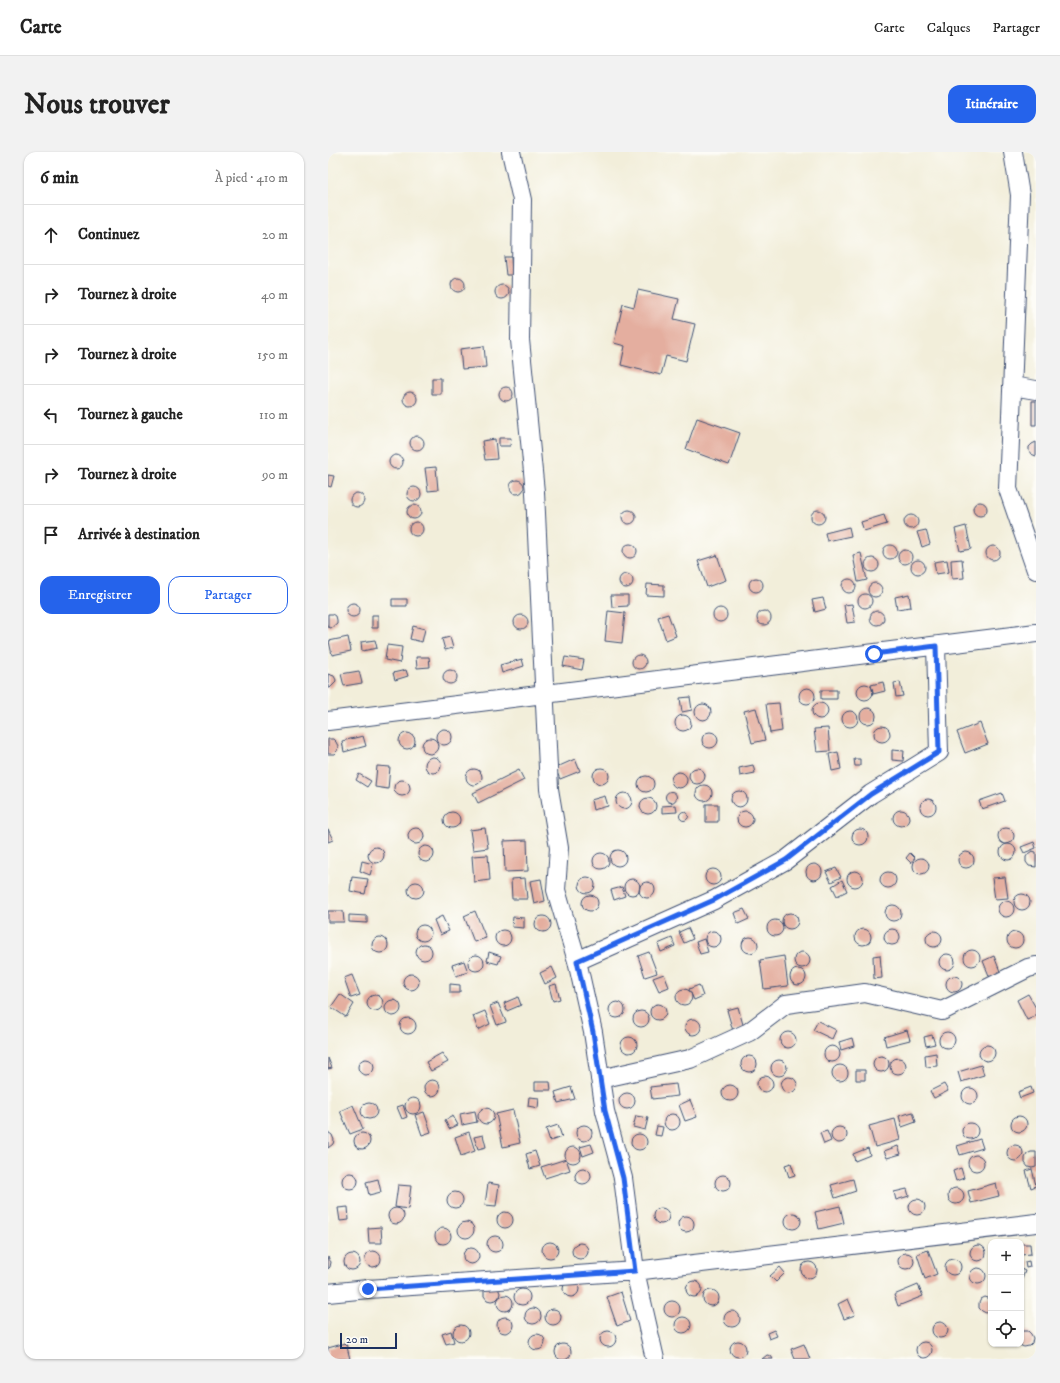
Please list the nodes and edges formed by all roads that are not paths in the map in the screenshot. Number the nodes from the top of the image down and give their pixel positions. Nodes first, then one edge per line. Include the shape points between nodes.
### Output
1 (511, 152) edge
2 (1013, 152) edge
3 (1012, 386) junction
4 (1036, 390) edge
5 (1036, 570) edge
6 (1036, 633) edge
7 (936, 646) junction
8 (545, 695) junction
9 (328, 721) edge
10 (577, 961) junction
11 (1036, 966) edge
12 (600, 1079) junction
13 (1036, 1223) edge
14 (635, 1271) junction
15 (328, 1293) edge
16 (656, 1359) edge

1 - 8 street via 522,200 520,340 535,492
2 - 3 street via 1020,195
3 - 4 street
3 - 5 street via 1008,490
6 - 7 street
7 - 8 street
7 - 10 street via 939,752 871,794 786,860 714,900
8 - 9 street
8 - 10 street via 549,789 559,848 556,890
10 - 12 street via 593,1032
11 - 12 street via 942,1011 865,993 786,1004 749,1032 690,1059
12 - 14 street via 605,1111 623,1178
13 - 14 street
14 - 15 street
14 - 16 street

